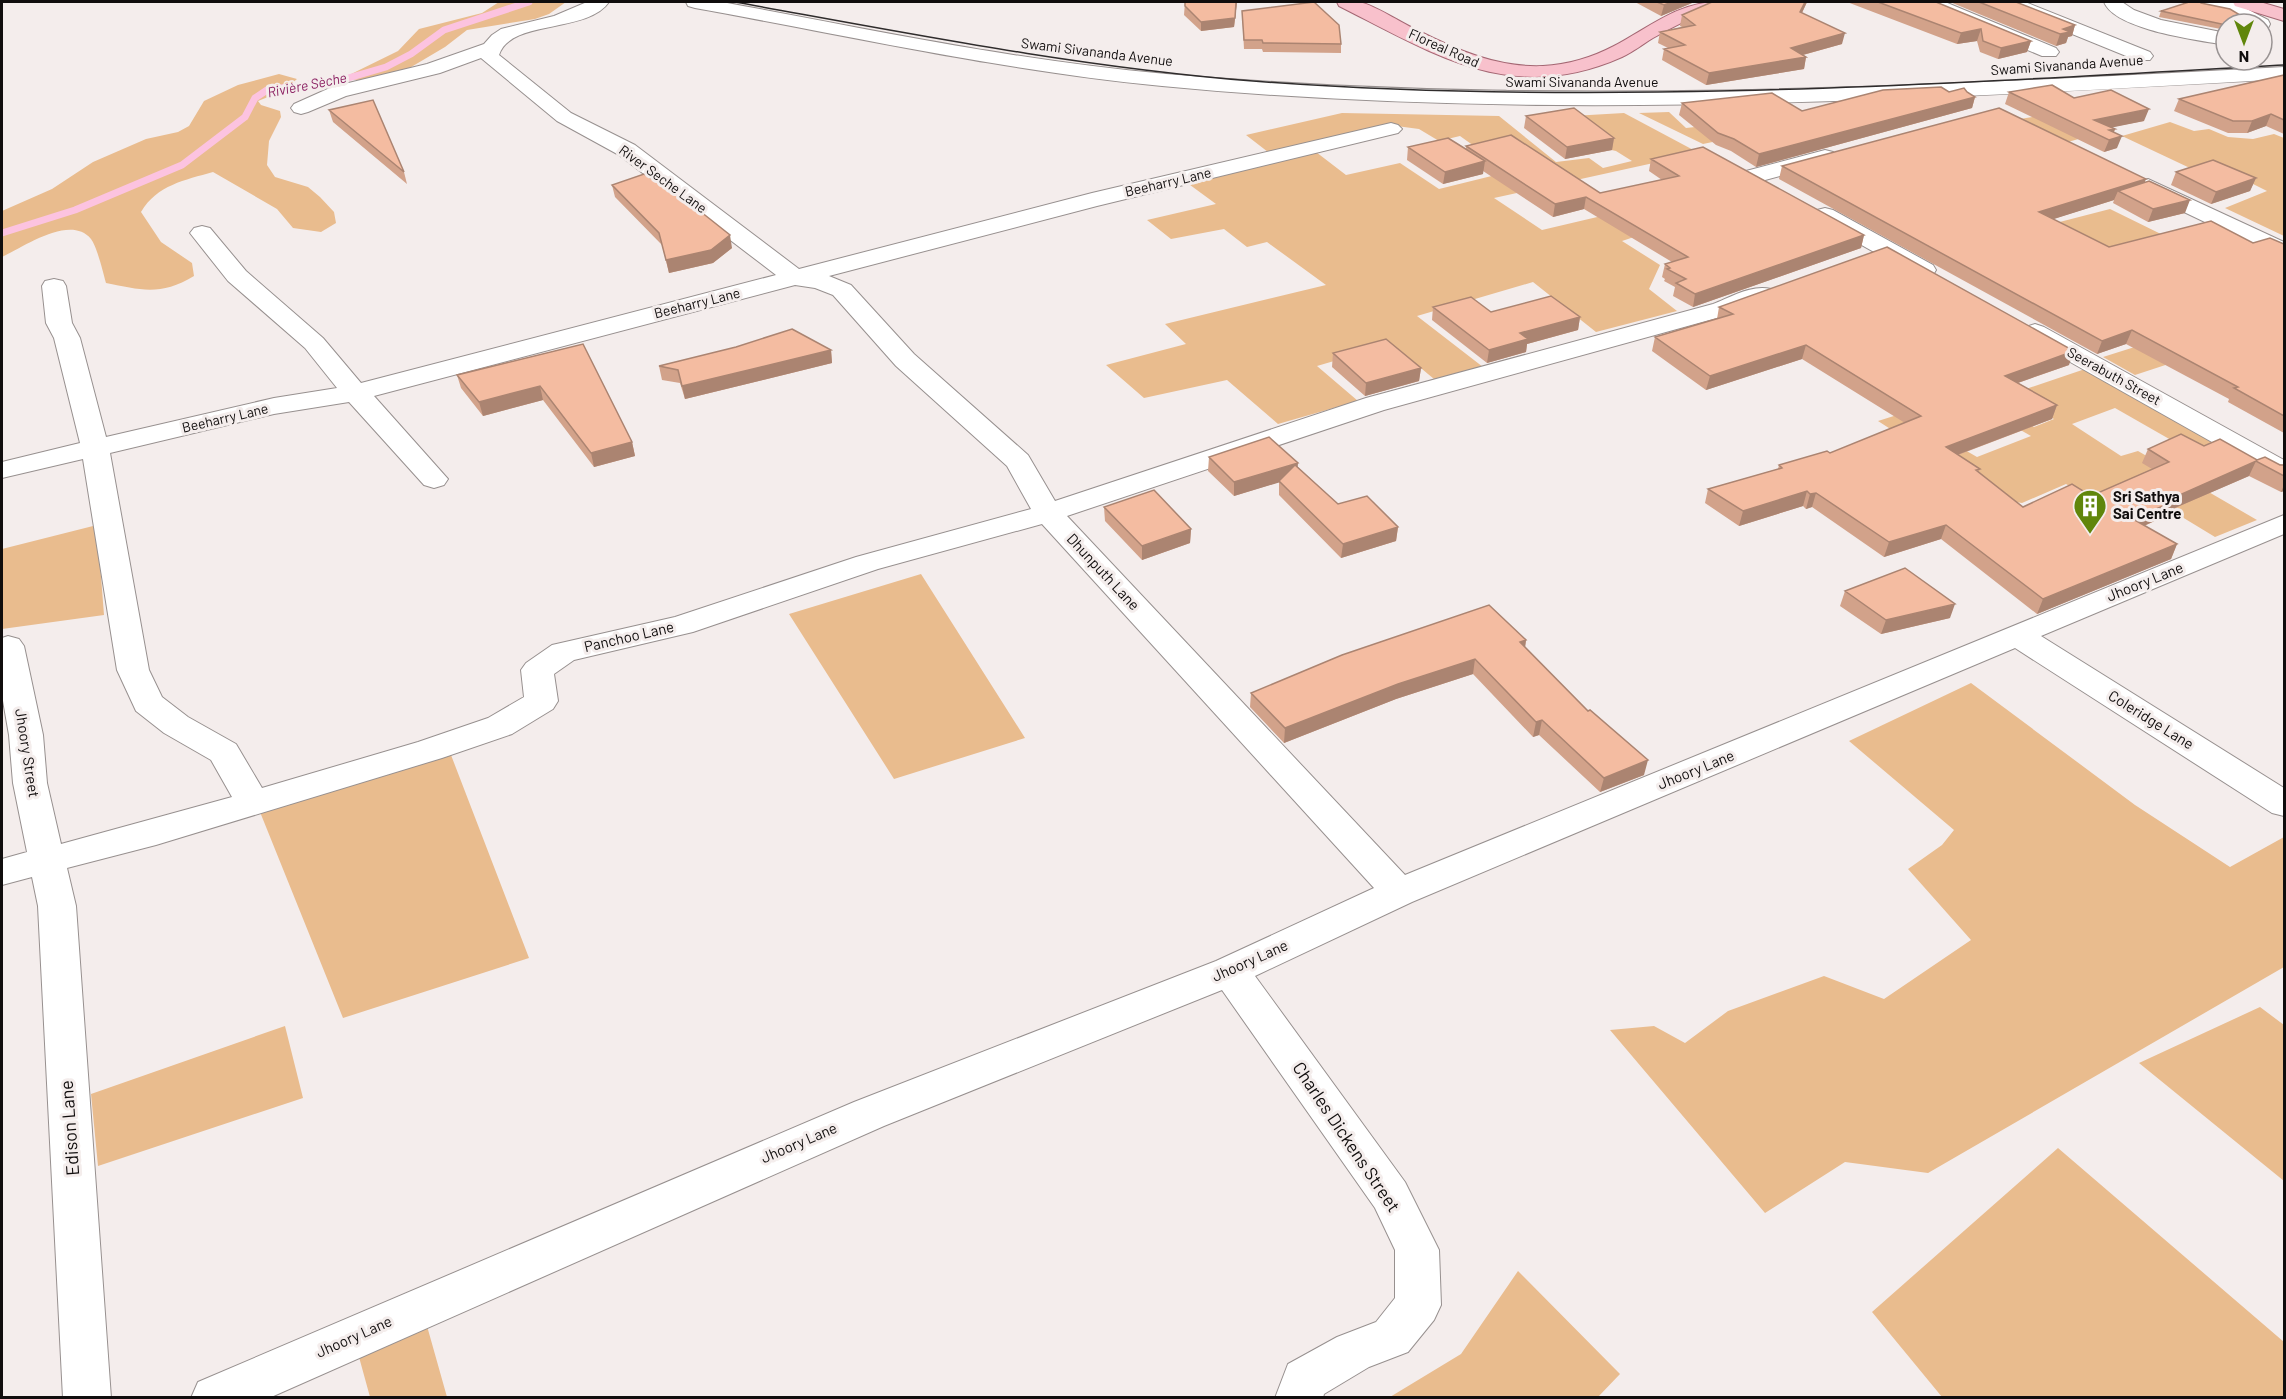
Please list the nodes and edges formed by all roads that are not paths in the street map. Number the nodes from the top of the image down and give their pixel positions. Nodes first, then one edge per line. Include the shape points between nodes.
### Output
1 (600, 2) edge
2 (694, 2) edge
3 (1346, 2) edge
4 (1712, 2) edge
5 (1930, 2) edge
6 (2010, 2) edge
7 (2113, 2) edge
8 (2206, 2) edge
9 (2240, 3) edge
10 (2214, 37) edge
11 (1001, 39) dead end
12 (1034, 44) dead end
13 (490, 48) junction
14 (1089, 52) dead end
15 (2143, 56) dead end
16 (2168, 59) dead end
17 (2109, 63) dead end
18 (2284, 73) edge
19 (2284, 79) edge
20 (301, 108) dead end
21 (1988, 108) edge
22 (1391, 129) dead end
23 (1846, 151) edge
24 (2132, 178) edge
25 (202, 232) dead end
26 (1886, 249) junction
27 (2284, 251) edge
28 (1853, 261) edge
29 (795, 278) junction
30 (1947, 283) edge
31 (1788, 285) edge
32 (54, 286) dead end
33 (2019, 323) edge
34 (355, 393) junction
35 (95, 448) junction
36 (2, 470) edge
37 (2284, 471) edge
38 (434, 479) dead end
39 (1048, 513) junction
40 (2284, 524) edge
41 (2018, 636) junction
42 (8, 646) dead end
43 (253, 802) junction
44 (2284, 804) edge
45 (47, 860) junction
46 (2, 872) edge
47 (1399, 892) junction
48 (1230, 971) junction
49 (87, 1398) edge
50 (215, 1398) edge
51 (1299, 1398) edge

1 - 13 street via 559,21 516,31 497,39
2 - 18 street via 1046,65 1159,80 1374,96 1587,101 1856,96
3 - 4 main road, Floreal Road via 1471,62 1525,72 1564,70 1591,63
5 - 14 street, Swami Sivananda Avenue via 2055,59 1851,78 1493,82 1373,78
6 - 15 street
7 - 10 street via 2115,8 2131,17
8 - 9 street
11 - 12 street, Swami Sivananda Avenue
13 - 20 street via 433,69 339,91
13 - 29 street, River Seche Lane via 489,56 564,117 627,150
16 - 17 street, Swami Sivananda Avenue
19 - 21 street via 1971,96
22 - 29 street, Beeharry Lane via 1092,200
23 - 26 street via 1746,171
24 - 27 street
25 - 34 street via 237,276 314,343
26 - 28 street
26 - 30 street
29 - 34 street, Beeharry Lane
29 - 39 street, Dhunputh Lane via 820,281 842,290 905,360 1018,461
31 - 39 street via 1722,309 1375,404
32 - 35 street via 59,323 67,338
33 - 37 street, Seerabuth Street
34 - 35 street, Beeharry Lane via 274,406
34 - 38 street
35 - 36 street, Beeharry Lane
35 - 43 street via 133,670 148,703 176,725 224,752
39 - 43 street, Panchoo Lane via 867,563 682,625 563,652 537,670 541,700 500,726
39 - 47 street, Dhunputh Lane
40 - 41 street, Jhoory Lane
41 - 44 street, Coleridge Lane
41 - 47 street, Jhoory Lane
42 - 45 street, Jhoory Street
43 - 45 street
45 - 46 street
45 - 49 street, Edison Lane via 57,906
47 - 48 street, Jhoory Lane
48 - 50 street, Jhoory Lane via 869,1113
48 - 51 street, Charles Dickens Street via 1390,1195 1417,1250 1418,1305 1392,1337 1353,1352 1305,1380

